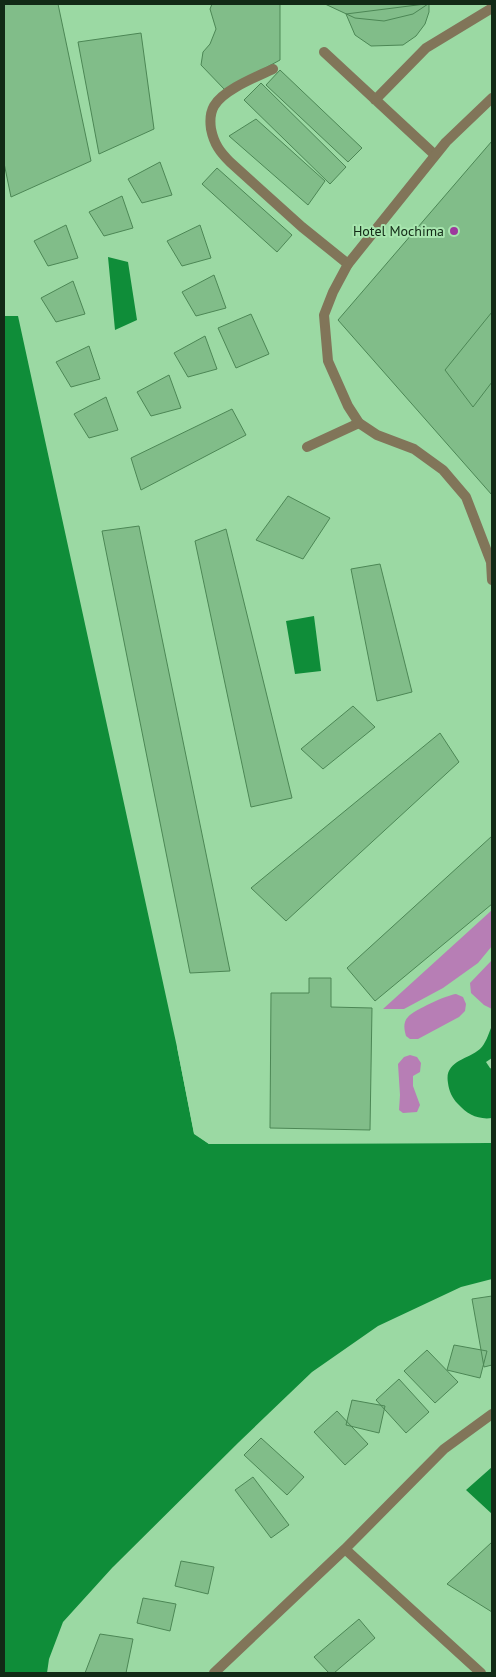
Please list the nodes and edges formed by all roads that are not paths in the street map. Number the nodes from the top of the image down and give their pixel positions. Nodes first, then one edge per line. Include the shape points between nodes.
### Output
1 (492, 8) edge
2 (324, 52) dead end
3 (273, 69) dead end
4 (492, 98) edge
5 (375, 100) junction
6 (435, 155) junction
7 (348, 264) junction
8 (359, 423) junction
9 (307, 447) dead end
10 (492, 580) edge
11 (492, 1414) edge
12 (345, 1549) junction
13 (214, 1673) edge
14 (481, 1673) edge

1 - 5 street via 426,48
2 - 5 street
3 - 7 street via 241,84 214,105 210,124 213,140 219,152
4 - 6 street
5 - 6 street
6 - 7 street
7 - 8 street via 332,292 324,315 328,361
8 - 9 street
8 - 10 street via 376,435 414,448 443,470 466,497 491,562
11 - 12 street via 444,1449
12 - 13 street
12 - 14 street

